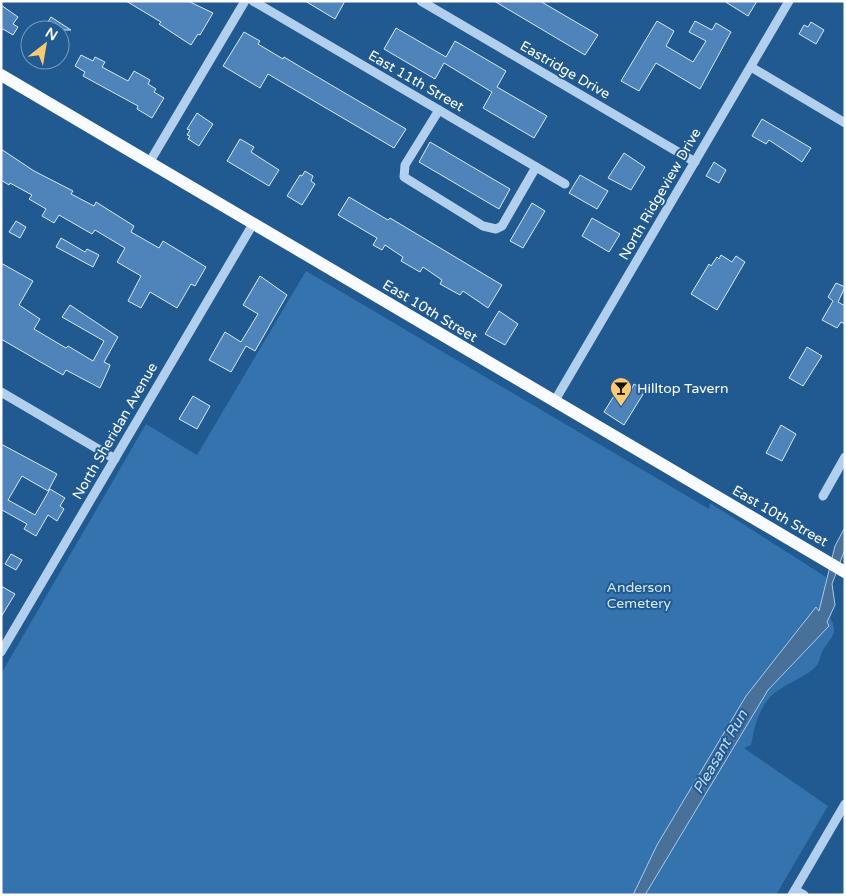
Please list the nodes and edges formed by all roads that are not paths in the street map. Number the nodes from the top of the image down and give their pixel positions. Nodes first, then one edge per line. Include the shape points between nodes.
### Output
1 (245, 1) edge
2 (253, 1) edge
3 (421, 1) edge
4 (789, 1) edge
5 (751, 67) junction
6 (1, 75) edge
7 (438, 110) junction
8 (845, 123) edge
9 (695, 162) junction
10 (149, 163) junction
11 (536, 167) junction
12 (565, 184) dead end
13 (253, 224) junction
14 (1, 392) edge
15 (554, 402) junction
16 (845, 457) edge
17 (115, 459) junction
18 (823, 496) dead end
19 (845, 572) edge
20 (1, 652) edge
21 (845, 804) edge
22 (794, 892) edge
23 (804, 895) edge

1 - 10 street
2 - 7 street, East 11th Street
3 - 9 street, Eastridge Drive
4 - 5 street, North Ridgeview Drive
5 - 8 street
5 - 9 street, North Ridgeview Drive
6 - 10 main road, East 10th Street
7 - 11 street, East 11th Street
7 - 11 street via 404,166 404,177 483,226 496,229 502,226
9 - 15 street, North Ridgeview Drive
10 - 13 main road, East 10th Street
11 - 12 street, East 11th Street
13 - 15 main road, East 10th Street
13 - 17 street, North Sheridan Avenue
14 - 17 street
15 - 19 main road, East 10th Street
16 - 18 street
17 - 20 street, North Sheridan Avenue
21 - 22 street
22 - 23 street

